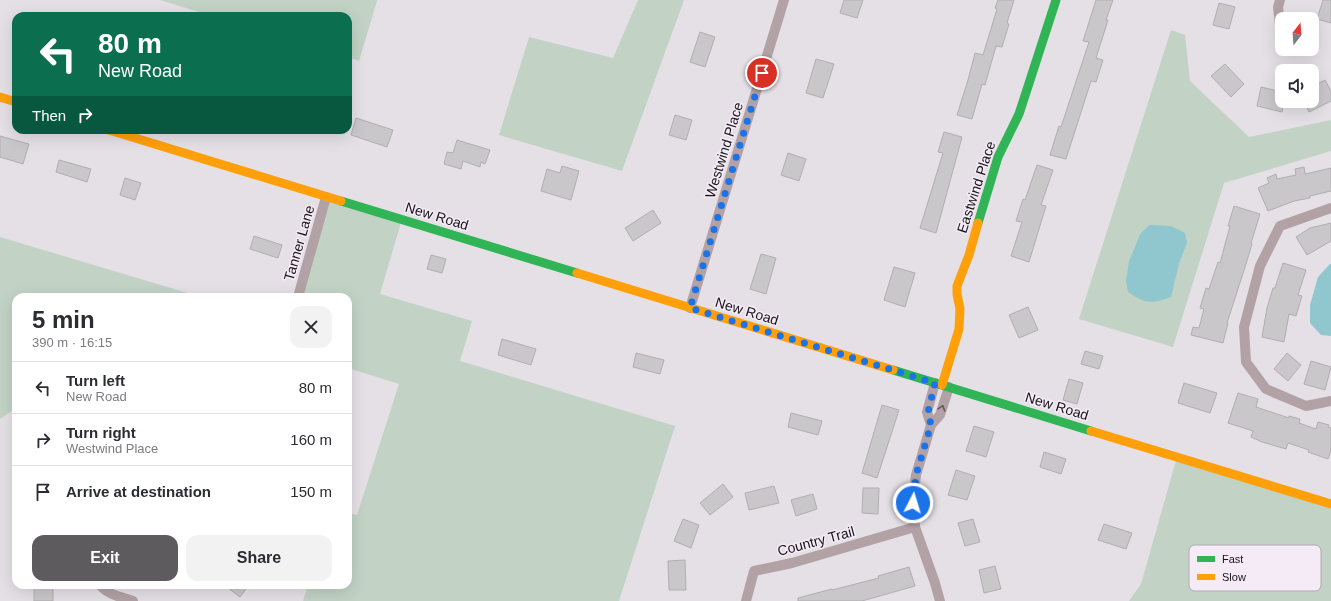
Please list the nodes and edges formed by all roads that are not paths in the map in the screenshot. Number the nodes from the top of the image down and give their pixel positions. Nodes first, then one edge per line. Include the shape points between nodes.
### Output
1 (784, 0) edge
2 (1056, 0) edge
3 (1280, 0) edge
4 (1279, 12) edge
5 (0, 97) edge
6 (12, 101) edge
7 (122, 134) edge
8 (326, 197) junction
9 (1331, 208) edge
10 (299, 293) edge
11 (690, 308) junction
12 (942, 385) junction
13 (1331, 401) edge
14 (931, 425) junction
15 (1331, 504) edge
16 (915, 528) junction
17 (103, 589) edge
18 (133, 601) edge
19 (746, 601) edge
20 (940, 601) edge

1 - 11 street, Westwind Place
2 - 12 street, Eastwind Place via 1019,114 998,157 958,286 959,329
3 - 4 street
5 - 6 street
7 - 8 street, New Road
8 - 10 street, Tanner Lane
8 - 11 street, New Road
9 - 13 street via 1280,226 1260,266 1244,327 1246,362 1266,389 1306,406
11 - 12 street, New Road
14 -> 12 street via 940,415
12 - 14 street via 928,412
12 - 15 street, New Road
14 - 16 street via 913,490
16 - 19 street, Country Trail via 792,563 754,571
16 - 20 street
17 - 18 street via 112,595

